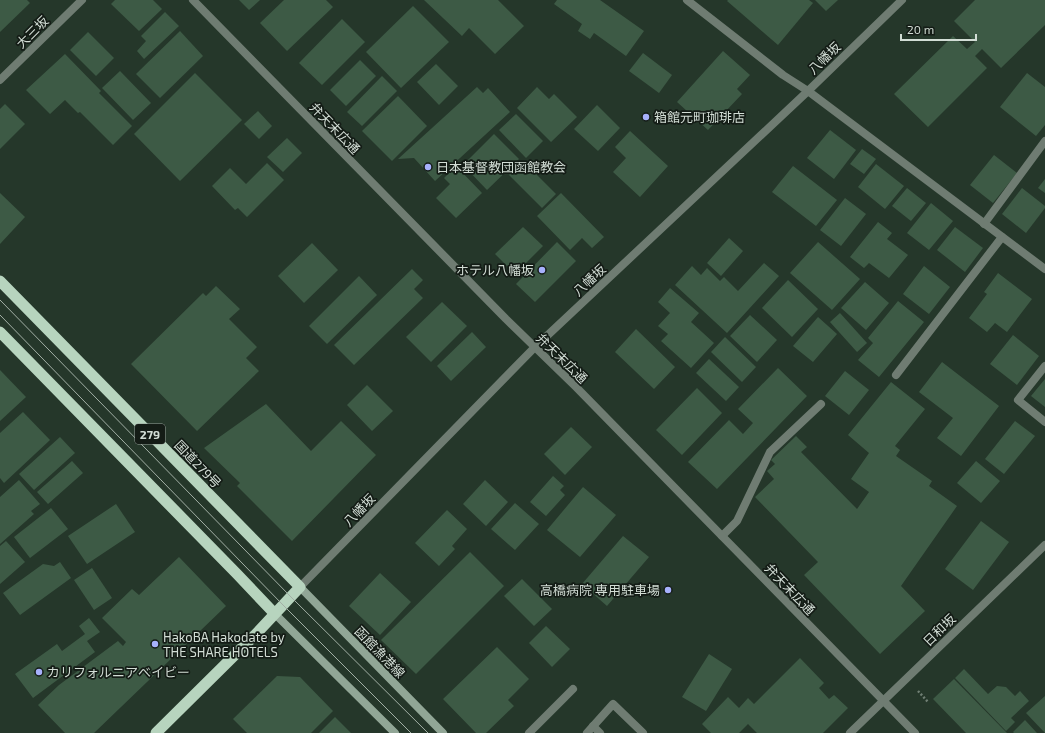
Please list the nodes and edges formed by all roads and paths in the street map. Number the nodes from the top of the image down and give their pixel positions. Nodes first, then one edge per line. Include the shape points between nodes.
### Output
1 (82, 0) edge
2 (193, 0) edge
3 (687, 0) edge
4 (902, 0) edge
5 (0, 80) edge
6 (808, 91) junction
7 (1045, 141) edge
8 (984, 224) junction
9 (1002, 237) junction
10 (1045, 269) edge
11 (0, 281) edge
12 (0, 332) edge
13 (534, 348) junction
14 (1045, 366) edge
15 (896, 375) dead end
16 (821, 404) dead end
17 (1045, 422) edge
18 (722, 536) junction
19 (1045, 545) edge
20 (300, 587) junction
21 (274, 614) junction
22 (574, 689) dead end
23 (882, 700) junction
24 (593, 726) junction
25 (156, 733) edge
26 (395, 733) edge
27 (443, 733) edge
28 (529, 733) edge
29 (587, 733) edge
30 (600, 733) edge
31 (643, 733) edge
32 (850, 733) edge
33 (915, 733) edge

1 - 5 street, 大三坂
2 - 13 street, 弁天末広通
3 - 6 street
4 - 6 street, 八幡坂
6 - 8 street
6 - 13 street, 八幡坂
7 - 8 street
8 - 9 street
9 - 10 street
9 - 15 street
11 - 20 highway, 国道279号 / 279
12 - 21 highway, 279
13 - 18 street, 弁天末広通 via 576,387
13 - 20 street, 八幡坂
14 - 17 street via 1018,400
16 - 18 street via 770,452 737,521
18 - 23 street, 弁天末広通
19 - 23 street, 日和坂
20 - 21 highway
20 - 27 main road, 函館漁港線
21 - 25 highway
21 - 26 main road
22 - 28 street
23 - 32 street, 日和坂
23 - 33 street, 弁天末広通
24 - 29 street
24 - 30 street
24 - 31 street via 613,704

